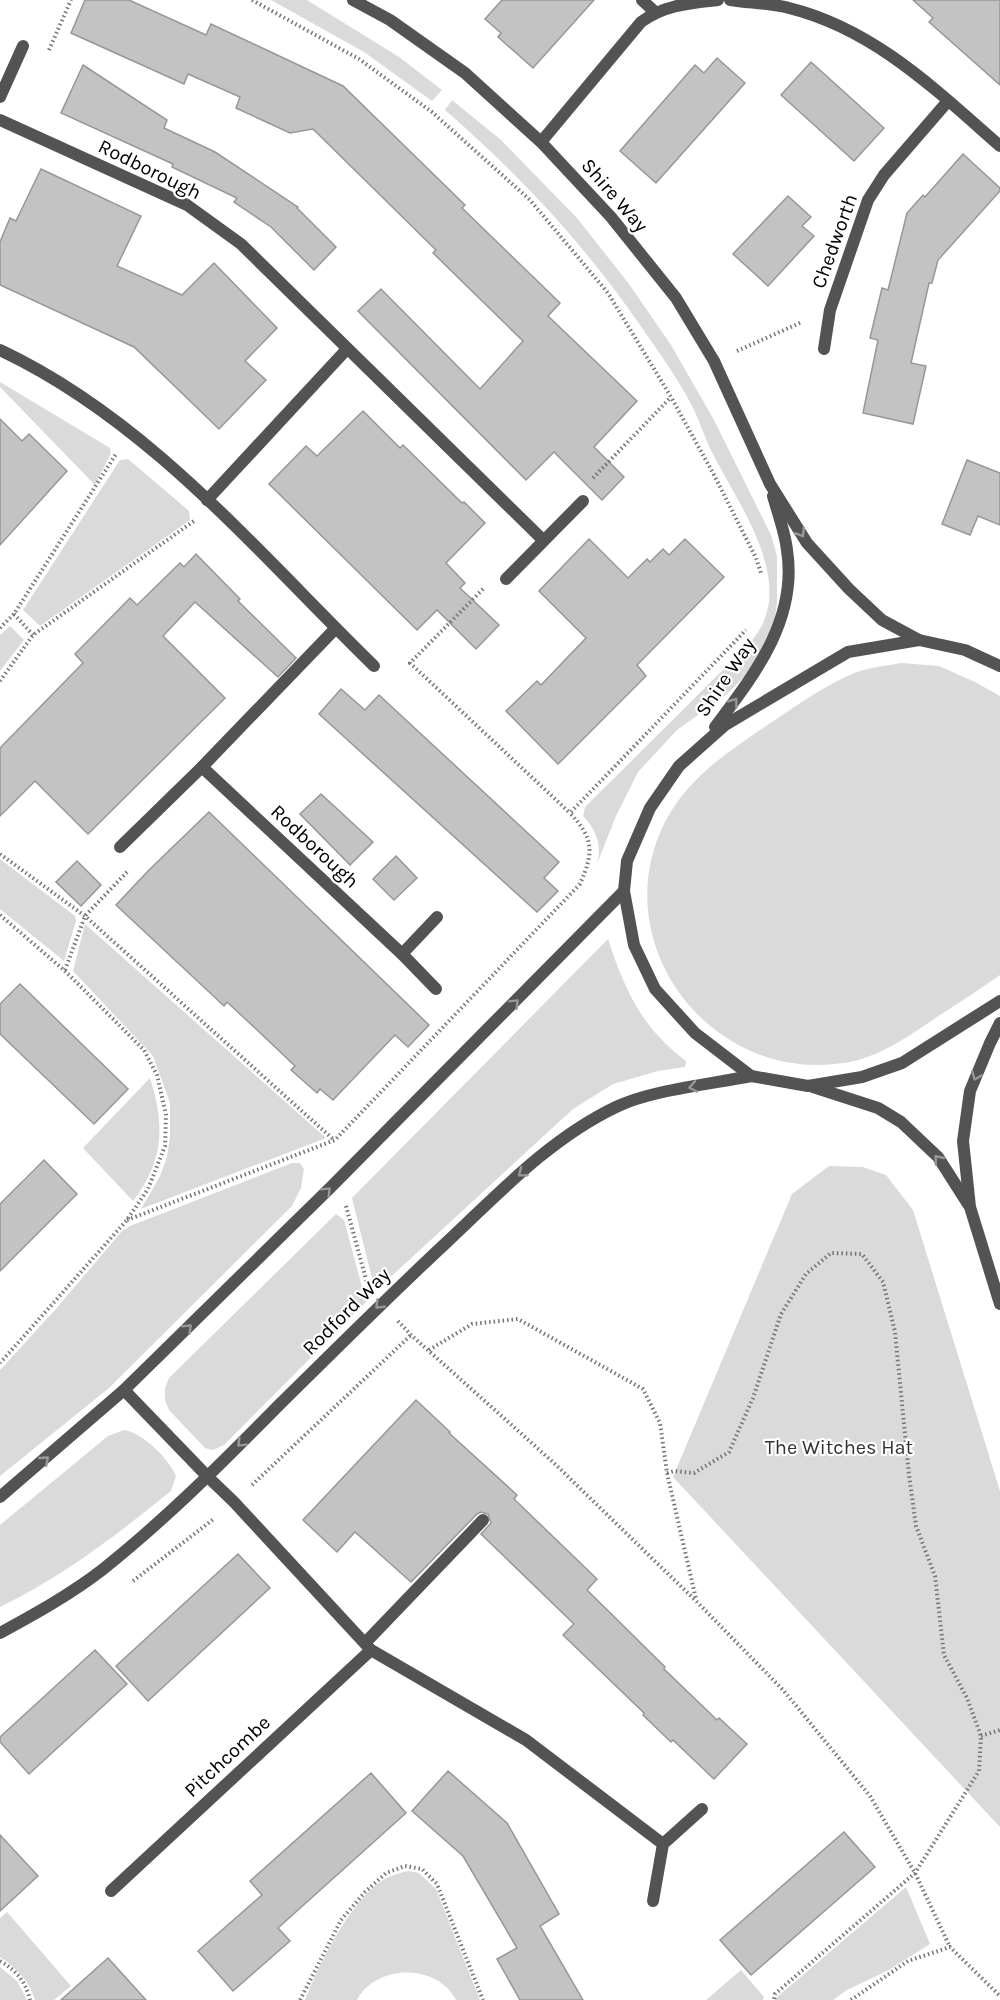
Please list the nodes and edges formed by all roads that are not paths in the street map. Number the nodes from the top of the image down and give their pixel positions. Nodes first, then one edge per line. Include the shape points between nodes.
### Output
1 (352, 0) edge
2 (642, 0) edge
3 (718, 0) edge
4 (730, 0) edge
5 (655, 12) junction
6 (23, 46) road end
7 (0, 98) edge
8 (948, 100) junction
9 (0, 120) edge
10 (541, 142) junction
11 (1000, 146) edge
12 (347, 349) junction
13 (825, 349) dead end
14 (0, 350) edge
15 (770, 484) junction
16 (207, 500) junction
17 (582, 501) road end
18 (543, 540) junction
19 (506, 579) dead end
20 (335, 628) junction
21 (919, 640) junction
22 (374, 666) dead end
23 (1000, 666) edge
24 (699, 748) junction
25 (202, 767) junction
26 (120, 847) road end
27 (624, 891) junction
28 (437, 917) dead end
29 (402, 954) junction
30 (436, 989) dead end
31 (1000, 1001) edge
32 (1000, 1023) edge
33 (751, 1076) junction
34 (808, 1086) junction
35 (970, 1207) junction
36 (1000, 1304) edge
37 (124, 1390) junction
38 (208, 1477) junction
39 (0, 1497) edge
40 (483, 1520) dead end
41 (0, 1633) edge
42 (368, 1647) junction
43 (702, 1809) dead end
44 (663, 1844) junction
45 (111, 1891) dead end
46 (653, 1901) dead end

1 - 10 street, Shire Way via 390,20 465,73
2 - 5 street
3 - 5 street via 683,3
4 - 8 street via 788,8 833,22 909,67
5 - 10 street via 641,22
6 - 7 street
8 - 11 street
8 - 13 street, Chedworth via 884,175 868,200 830,310
9 - 12 street, Rodborough via 187,205 241,244
10 - 15 street, Shire Way via 618,226 676,298 714,361
12 - 16 street
12 - 18 street, Rodborough
14 - 16 street via 78,394
15 -> 21 street, Shire Way via 807,543 849,589 882,620
24 -> 15 street, Shire Way via 750,681 775,639 788,592 788,550
16 - 20 street
17 - 18 street
18 - 19 street
20 - 22 street
20 - 25 street
21 - 23 street via 965,650
21 - 24 street via 848,652 725,725
24 - 27 street via 679,766 650,808 627,861
25 - 26 street
25 - 29 street, Rodborough
27 - 33 street via 634,945 655,989 695,1033
37 -> 27 street
28 - 29 street
29 - 30 street, Rodborough
31 - 34 street via 902,1063 862,1077
32 -> 35 street via 970,1090 963,1142
33 - 34 street
33 -> 38 street, Rodford Way via 617,1106 574,1131 514,1179 382,1302
35 -> 34 street via 938,1157 901,1122 878,1108
35 - 36 street
37 - 38 street
39 -> 37 street
38 - 41 street, Rodford Way via 100,1572
38 - 42 street
40 - 42 street, Pitchcombe
42 - 44 street via 526,1740
42 - 45 street, Pitchcombe
43 - 44 street
44 - 46 street

